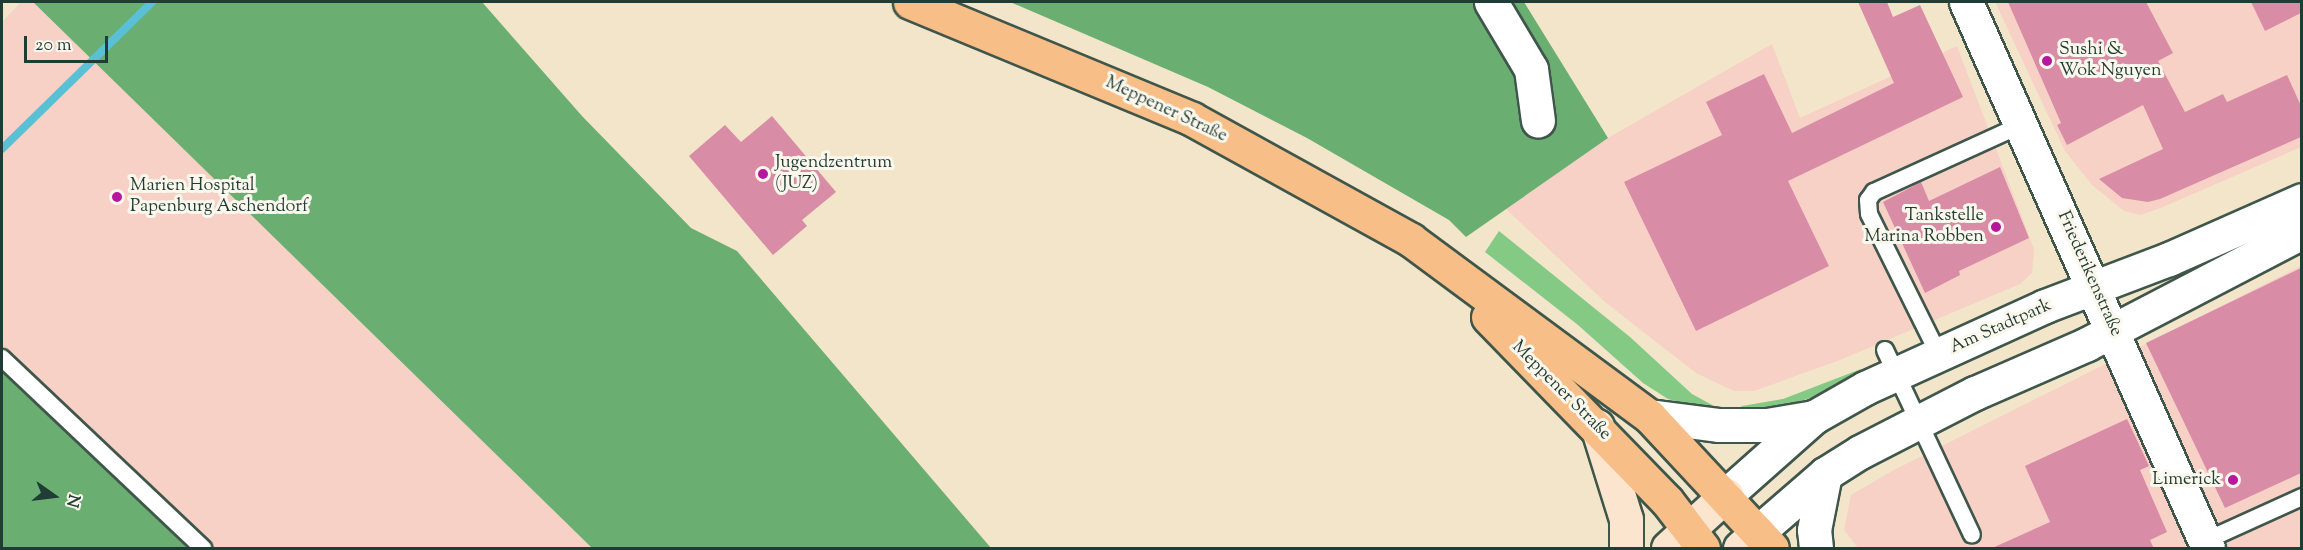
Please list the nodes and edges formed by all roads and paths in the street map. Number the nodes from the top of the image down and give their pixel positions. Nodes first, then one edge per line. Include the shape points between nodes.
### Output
1 (910, 2) edge
2 (1491, 2) edge
3 (1966, 2) edge
4 (1538, 121) dead end
5 (2021, 125) junction
6 (2301, 200) edge
7 (2301, 232) edge
8 (1411, 240) junction
9 (2095, 287) junction
10 (2114, 329) junction
11 (1939, 355) junction
12 (2, 358) edge
13 (1890, 362) junction
14 (1650, 416) junction
15 (1814, 417) junction
16 (1918, 422) junction
17 (1597, 426) junction
18 (1825, 474) junction
19 (1726, 495) junction
20 (2301, 497) edge
21 (1972, 535) dead end
22 (1686, 543) edge
23 (1757, 543) edge
24 (2207, 545) edge
25 (203, 549) edge
26 (1626, 549) edge
27 (1816, 549) edge

1 - 8 main road, Meppener Straße via 1192,119
2 - 4 street via 1531,69
3 - 5 street, Friederikenstraße
5 - 9 street, Friederikenstraße
5 - 11 lane via 1874,192 1868,200 1869,214
6 - 9 street, Am Stadtpark via 2169,260
7 - 10 street
8 - 14 main road, Meppener Straße
8 - 17 main road, Meppener Straße
9 - 10 street, Friederikenstraße
9 - 11 street, Am Stadtpark
10 - 16 street
10 - 24 street, Friederikenstraße
11 - 13 street, Am Stadtpark
12 - 25 lane
13 - 15 street, Am Stadtpark
13 - 16 lane
14 - 15 street, Meppener Straße via 1719,425 1767,425
14 - 19 main road, Meppener Straße
15 - 19 street, Am Stadtpark
16 - 18 street
16 - 21 lane
17 - 22 main road, Meppener Straße via 1667,501
17 - 26 street via 1626,519
18 - 23 street
18 - 27 street via 1814,530
19 - 22 street
19 - 23 main road, Meppener Straße
20 - 24 lane

